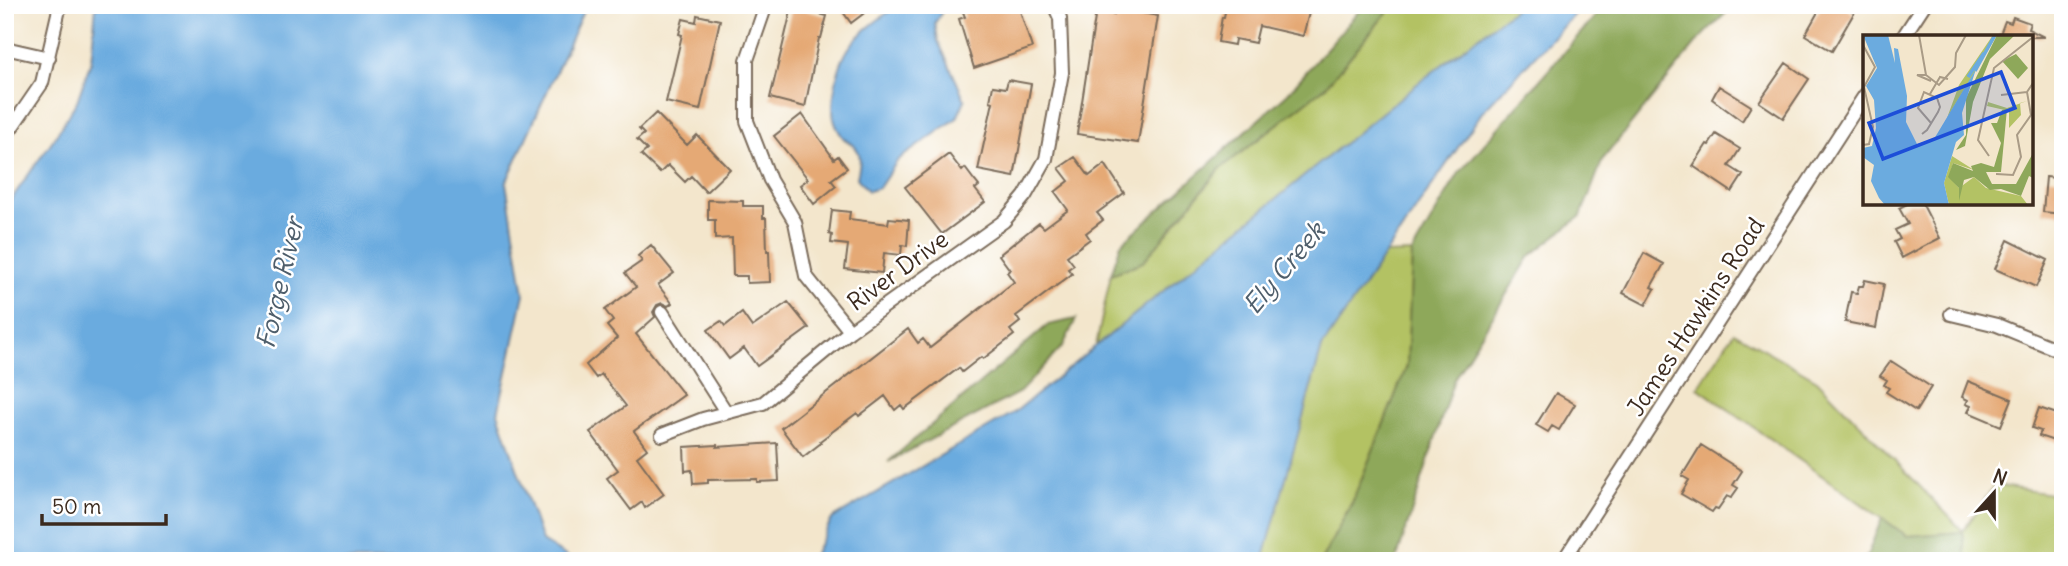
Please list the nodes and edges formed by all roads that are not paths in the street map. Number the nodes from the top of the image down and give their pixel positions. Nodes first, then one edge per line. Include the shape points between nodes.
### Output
1 (60, 5) edge
2 (766, 5) edge
3 (1054, 5) edge
4 (1924, 5) edge
5 (1904, 35) edge
6 (5, 48) edge
7 (49, 58) junction
8 (1863, 98) edge
9 (5, 137) edge
10 (662, 312) dead end
11 (1951, 314) dead end
12 (850, 331) junction
13 (2063, 352) edge
14 (726, 412) junction
15 (662, 435) dead end
16 (1563, 561) edge

1 - 7 street
2 - 12 street, River Drive via 747,60 747,121 770,180 795,222 806,276
3 - 12 street, River Drive via 1060,18 1062,74 1046,159 1025,196 1004,221
4 - 5 street
6 - 7 street
7 - 9 street via 42,83
8 - 16 street, James Hawkins Road
10 - 14 street
11 - 13 street via 1997,325
12 - 14 street via 763,403
14 - 15 street

